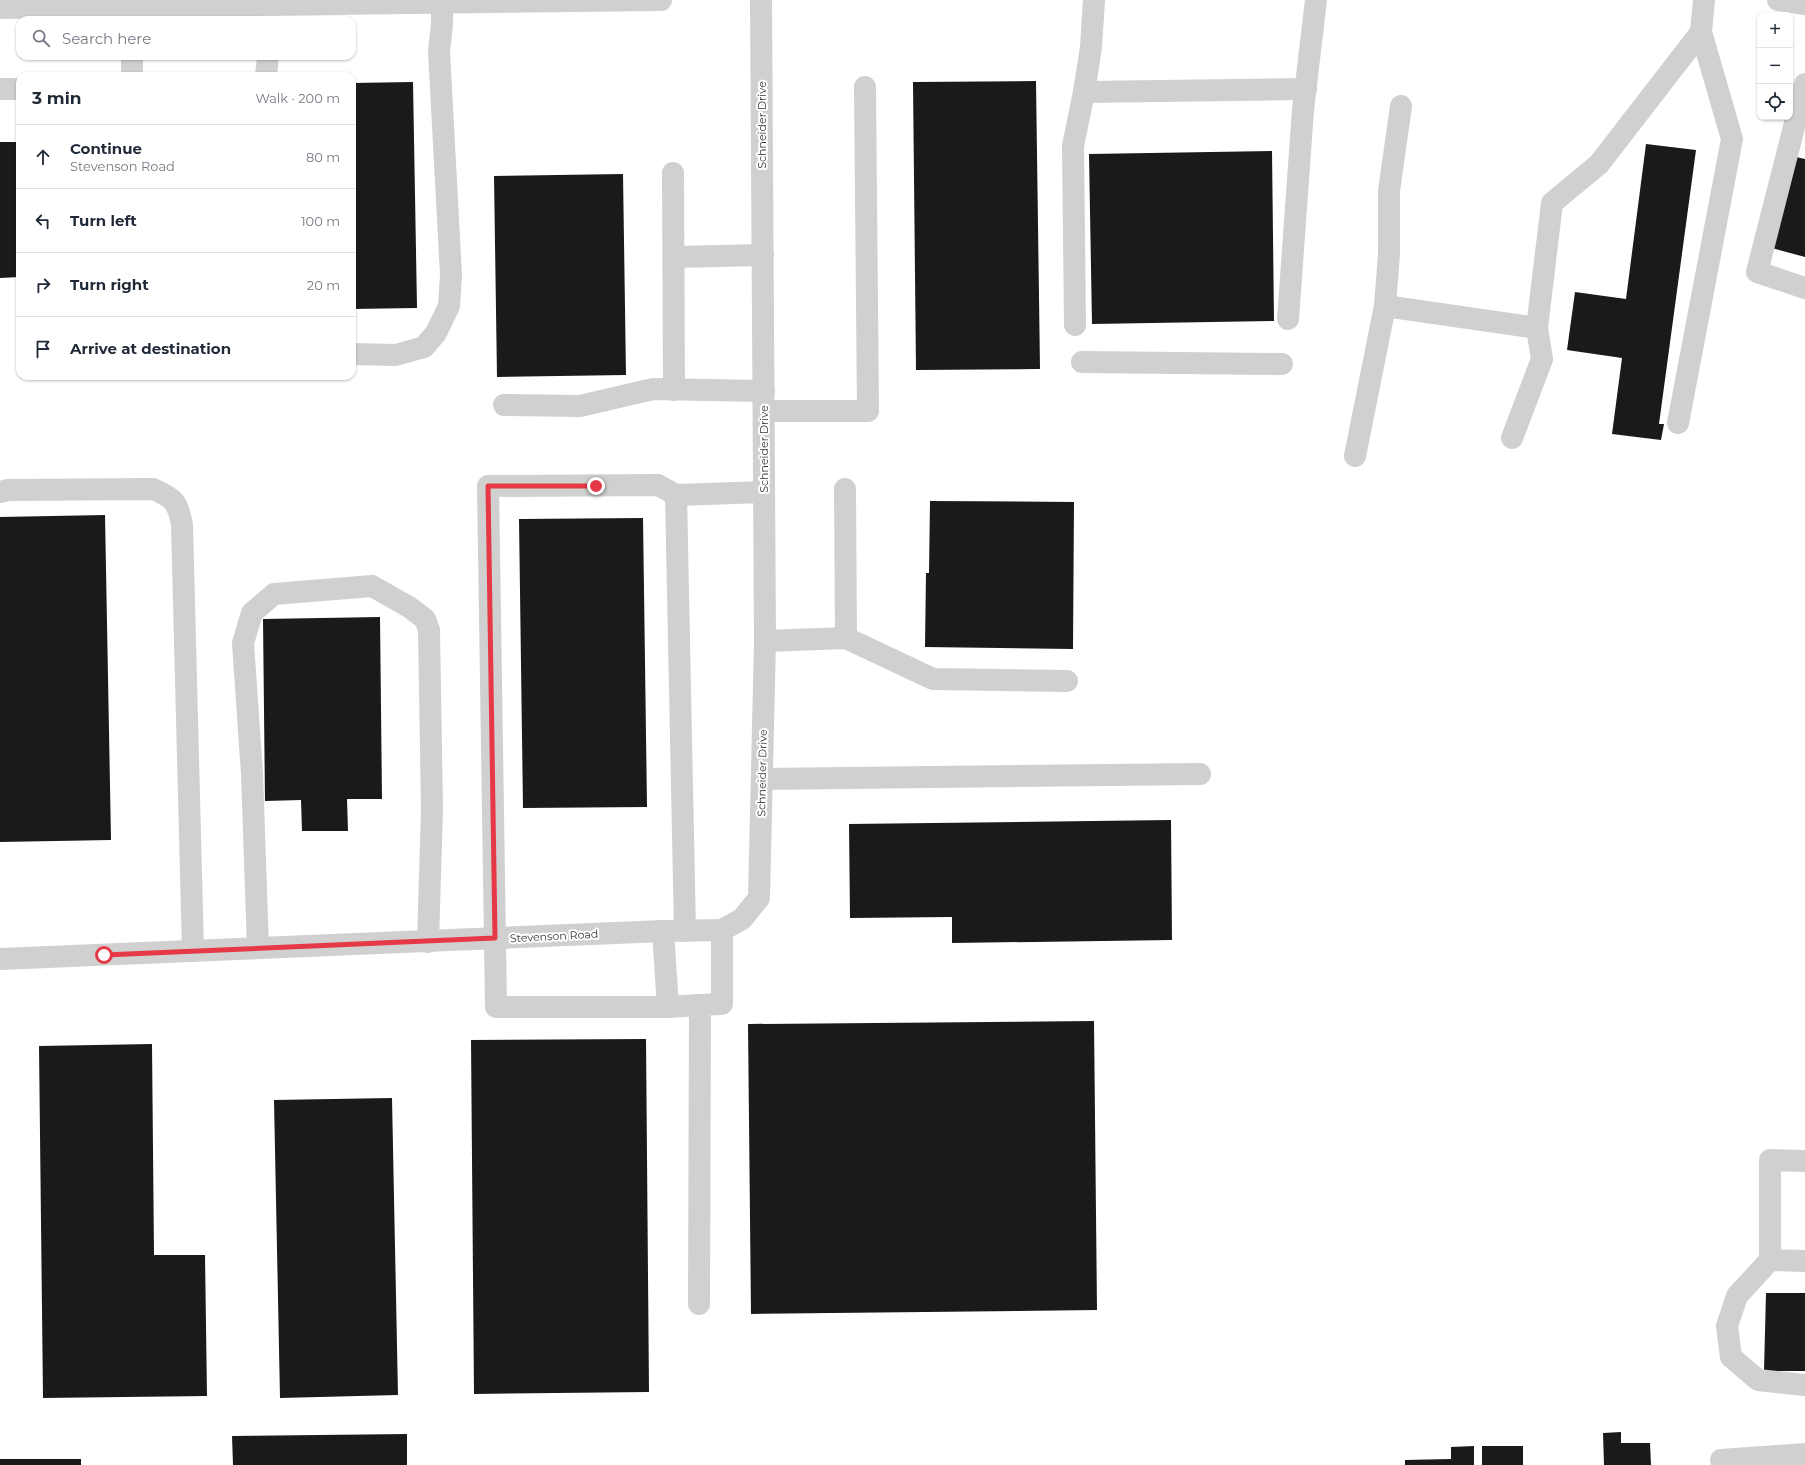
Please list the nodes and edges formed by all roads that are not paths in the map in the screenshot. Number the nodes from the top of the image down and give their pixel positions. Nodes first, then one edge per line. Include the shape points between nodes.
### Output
1 (661, 0) edge
2 (761, 0) edge
3 (1094, 0) edge
4 (1316, 0) edge
5 (1704, 0) edge
6 (1778, 0) edge
7 (299, 2) edge
8 (442, 2) junction
9 (35, 4) edge
10 (1805, 4) edge
11 (0, 8) edge
12 (132, 9) edge
13 (274, 12) edge
14 (1701, 32) junction
15 (132, 60) edge
16 (268, 60) edge
17 (132, 72) edge
18 (266, 72) edge
19 (1805, 84) edge
20 (865, 87) dead end
21 (0, 89) edge
22 (16, 89) edge
23 (1306, 89) junction
24 (1084, 92) junction
25 (1401, 106) dead end
26 (1801, 115) edge
27 (673, 173) dead end
28 (763, 255) junction
29 (674, 257) junction
30 (1805, 288) edge
31 (1385, 306) junction
32 (1288, 319) dead end
33 (1075, 325) dead end
34 (1537, 328) junction
35 (356, 354) edge
36 (1082, 362) dead end
37 (1282, 364) dead end
38 (674, 390) junction
39 (764, 401) junction
40 (504, 405) dead end
41 (1678, 422) dead end
42 (1512, 438) dead end
43 (1355, 456) dead end
44 (845, 489) dead end
45 (0, 492) edge
46 (764, 492) junction
47 (676, 495) junction
48 (846, 638) junction
49 (765, 641) junction
50 (1067, 681) dead end
51 (1200, 774) dead end
52 (762, 779) junction
53 (759, 898) joint
54 (663, 930) junction
55 (686, 930) junction
56 (722, 930) junction
57 (495, 938) junction
58 (428, 942) junction
59 (258, 948) junction
60 (193, 951) junction
61 (0, 959) edge
62 (700, 1005) junction
63 (668, 1007) junction
64 (1805, 1161) edge
65 (1770, 1260) junction
66 (1805, 1261) edge
67 (699, 1304) dead end
68 (1805, 1385) edge
69 (1805, 1454) edge
70 (1721, 1460) dead end

1 - 8 street
2 - 28 street, Schneider Drive
3 - 24 street via 1091,47
4 - 23 street
5 - 14 street
6 - 10 street
7 - 8 street
7 - 13 street
8 - 35 street via 439,51 451,275 449,306 436,333 424,347 396,354
9 - 11 street
9 - 12 street
12 - 13 street
14 - 34 street via 1599,164 1552,203
14 - 41 street via 1732,139
15 - 17 street
16 - 18 street
19 - 26 street
20 - 39 street via 868,411
21 - 22 street
23 - 24 street
23 - 32 street
24 - 33 street via 1073,146
25 - 31 street via 1389,191 1389,254
26 - 30 street via 1757,272
27 - 29 street
28 - 29 street
28 - 39 street, Schneider Drive
29 - 38 street
31 - 34 street
31 - 43 street
34 - 42 street via 1542,359
36 - 37 street
38 - 39 street
38 - 40 street via 653,389 580,406
39 - 46 street, Schneider Drive
44 - 48 street
45 - 60 street via 152,489 170,496 180,510
46 - 47 street
46 - 49 street, Schneider Drive
47 - 55 street
47 - 57 street via 658,485 488,486
48 - 49 street
48 - 50 street via 933,679
49 - 52 street, Schneider Drive
51 - 52 street
52 - 53 street, Schneider Drive
53 - 56 street, Stevenson Road via 742,919
54 - 55 street, Stevenson Road
54 - 57 street, Stevenson Road
54 - 63 street
55 - 56 street, Stevenson Road
56 - 62 street via 722,1004
57 - 58 street, Stevenson Road
57 - 63 street via 496,1007
58 - 59 street, Stevenson Road
58 - 59 street via 432,809 429,630 425,619 372,586 274,594 252,613 242,643 252,774
59 - 60 street, Stevenson Road
60 - 61 street, Stevenson Road
62 - 63 street
62 - 67 street
64 - 65 street via 1770,1160
65 - 66 street
65 - 68 street via 1737,1296 1727,1326 1731,1357 1758,1380
69 - 70 street

